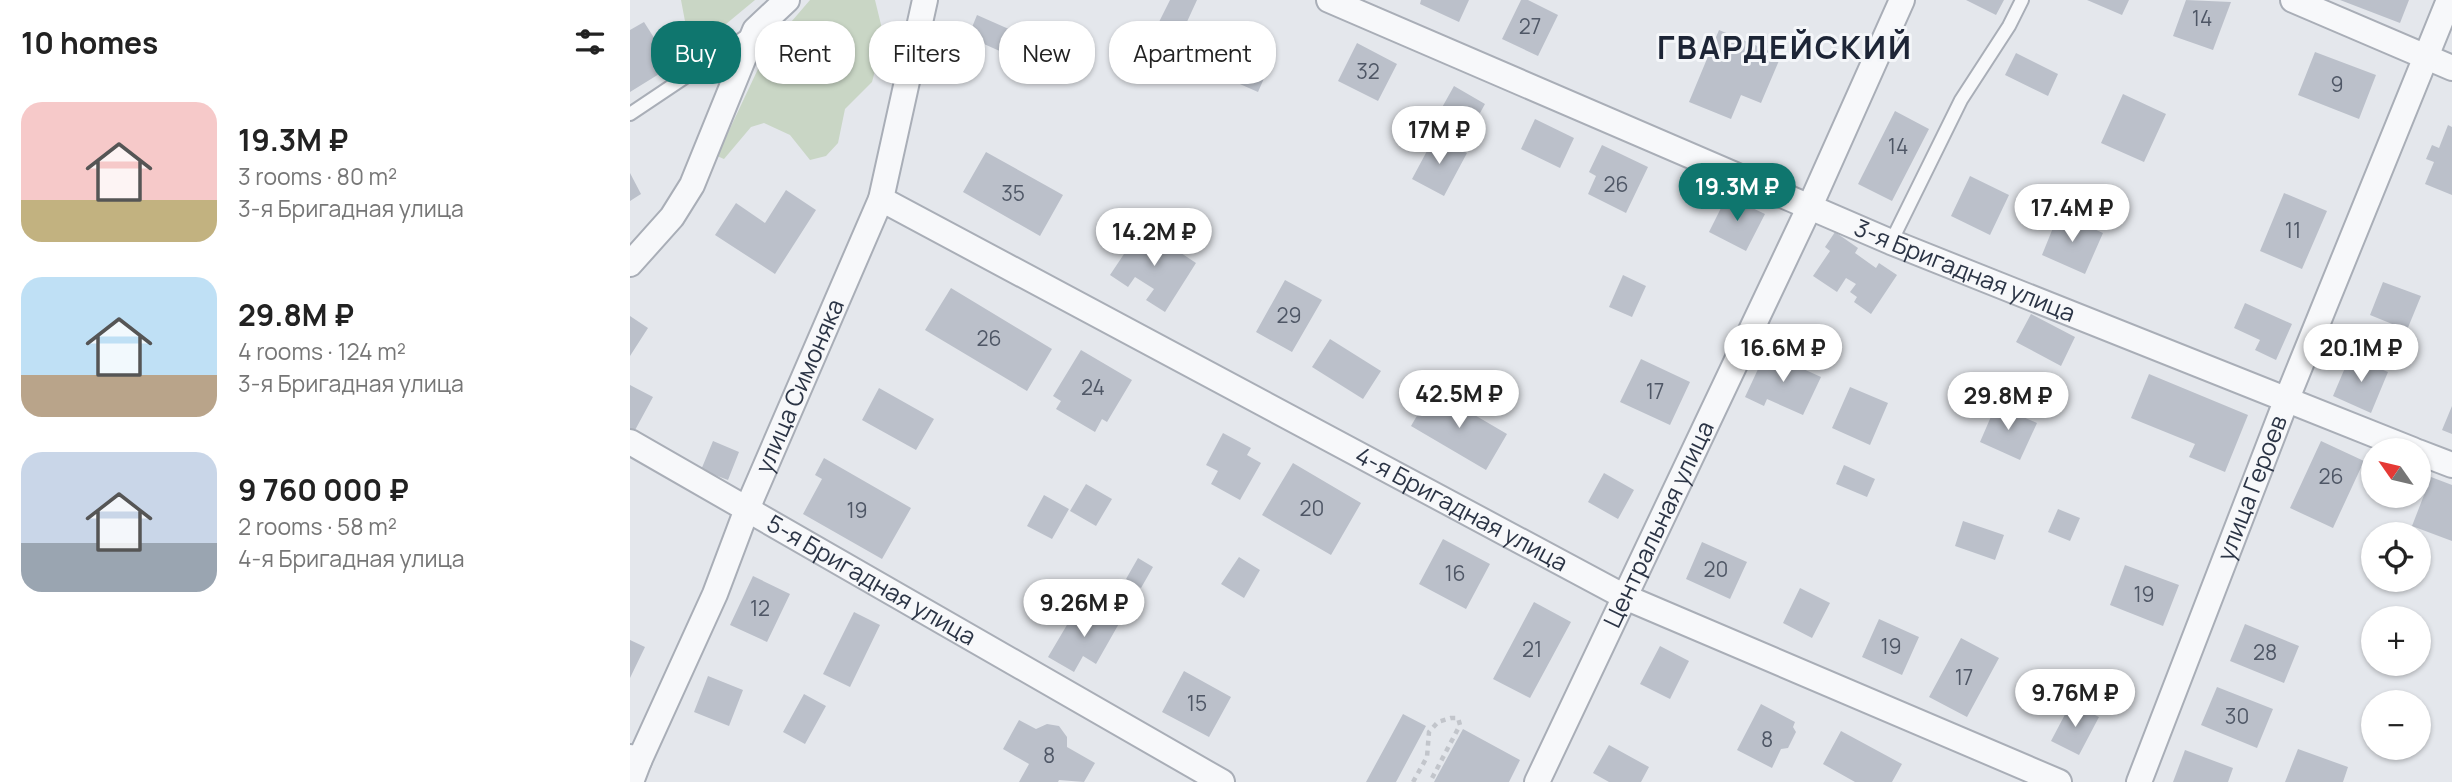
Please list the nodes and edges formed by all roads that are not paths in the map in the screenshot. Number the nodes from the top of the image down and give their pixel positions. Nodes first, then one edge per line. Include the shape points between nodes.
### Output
1 (787, 0) edge
2 (925, 0) edge
3 (1329, 0) edge
4 (1902, 0) edge
5 (2022, 0) edge
6 (2293, 0) edge
7 (2449, 0) edge
8 (765, 21) edge
9 (755, 30) joint
10 (2427, 58) junction
11 (2452, 68) edge
12 (630, 114) edge
13 (881, 199) junction
14 (1810, 206) junction
15 (1891, 242) junction
16 (630, 264) edge
17 (2286, 401) junction
18 (2382, 438) edge
19 (630, 442) edge
20 (2431, 457) edge
21 (2452, 465) edge
22 (747, 509) junction
23 (1625, 597) junction
24 (634, 767) edge
25 (1222, 782) edge
26 (1537, 782) edge
27 (2059, 782) edge
28 (2139, 782) edge

1 - 8 street
2 - 13 street, улица Симоняка
3 - 14 street, 3-я Бригадная улица
4 - 14 street, Центральная улица
5 - 15 lane via 1961,100
6 - 10 street
7 - 10 street, улица Героев
9 - 12 lane
9 - 16 street via 692,185
10 - 11 street
10 - 17 street, улица Героев
13 - 22 street, улица Симоняка
13 - 23 street, 4-я Бригадная улица
14 - 15 street, 3-я Бригадная улица
14 - 23 street, Центральная улица
15 - 17 street, 3-я Бригадная улица
17 - 18 street, 3-я Бригадная улица
17 - 28 street, улица Героев
19 - 22 street, 5-я Бригадная улица
20 - 21 street
22 - 24 street, улица Симоняка via 715,594
22 - 25 street, 5-я Бригадная улица
23 - 26 street, Центральная улица
23 - 27 street, 4-я Бригадная улица

